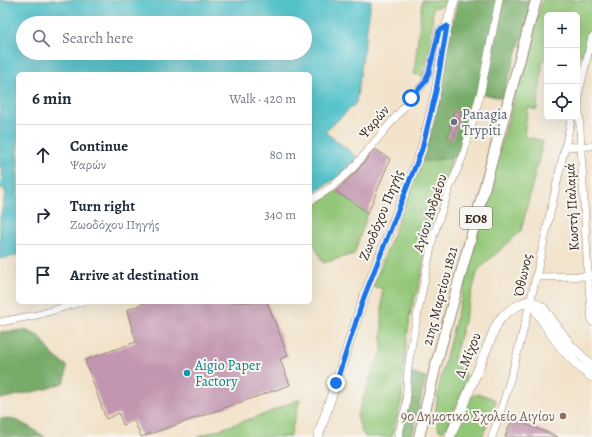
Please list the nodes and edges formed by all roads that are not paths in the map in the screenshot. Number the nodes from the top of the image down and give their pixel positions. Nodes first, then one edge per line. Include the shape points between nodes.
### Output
1 (454, 0) edge
2 (499, 0) edge
3 (536, 0) edge
4 (447, 26) junction
5 (592, 37) edge
6 (590, 59) edge
7 (580, 89) edge
8 (571, 120) edge
9 (580, 120) edge
10 (582, 146) junction
11 (592, 146) edge
12 (565, 147) junction
13 (312, 200) edge
14 (590, 276) edge
15 (536, 277) junction
16 (531, 301) junction
17 (75, 304) edge
18 (0, 322) edge
19 (592, 322) edge
20 (591, 368) edge
21 (494, 436) edge
22 (318, 437) edge
23 (398, 437) edge
24 (419, 437) edge
25 (450, 437) edge

1 - 4 main road, Ζωοδόχου Πηγής
2 - 23 street, Αγίου Ανδρέου via 481,91 463,156 433,237 412,342 406,406
3 - 24 main road, 21ης Μαρτίου 1821 / ΕΟ8 via 432,379
4 - 13 street, Ψαρών via 439,31 425,82 353,168 332,187
4 - 22 main road, Ζωοδόχου Πηγής via 436,91 422,149 364,297
5 - 6 street
6 - 7 street
8 - 12 street, Όθωνος
9 - 10 street, Κωστή Παλαμά
10 - 11 street
10 - 12 street
10 - 14 street, Κωστή Παλαμά
12 - 15 street, Όθωνος
14 - 15 street
14 - 19 street, Κωστή Παλαμά
15 - 16 street, Όθωνος
16 - 20 main road via 555,339 575,363
16 - 21 street, Όθωνος
16 - 25 main road, Δ.Μίχου via 528,300 502,317 496,326
17 - 18 street

